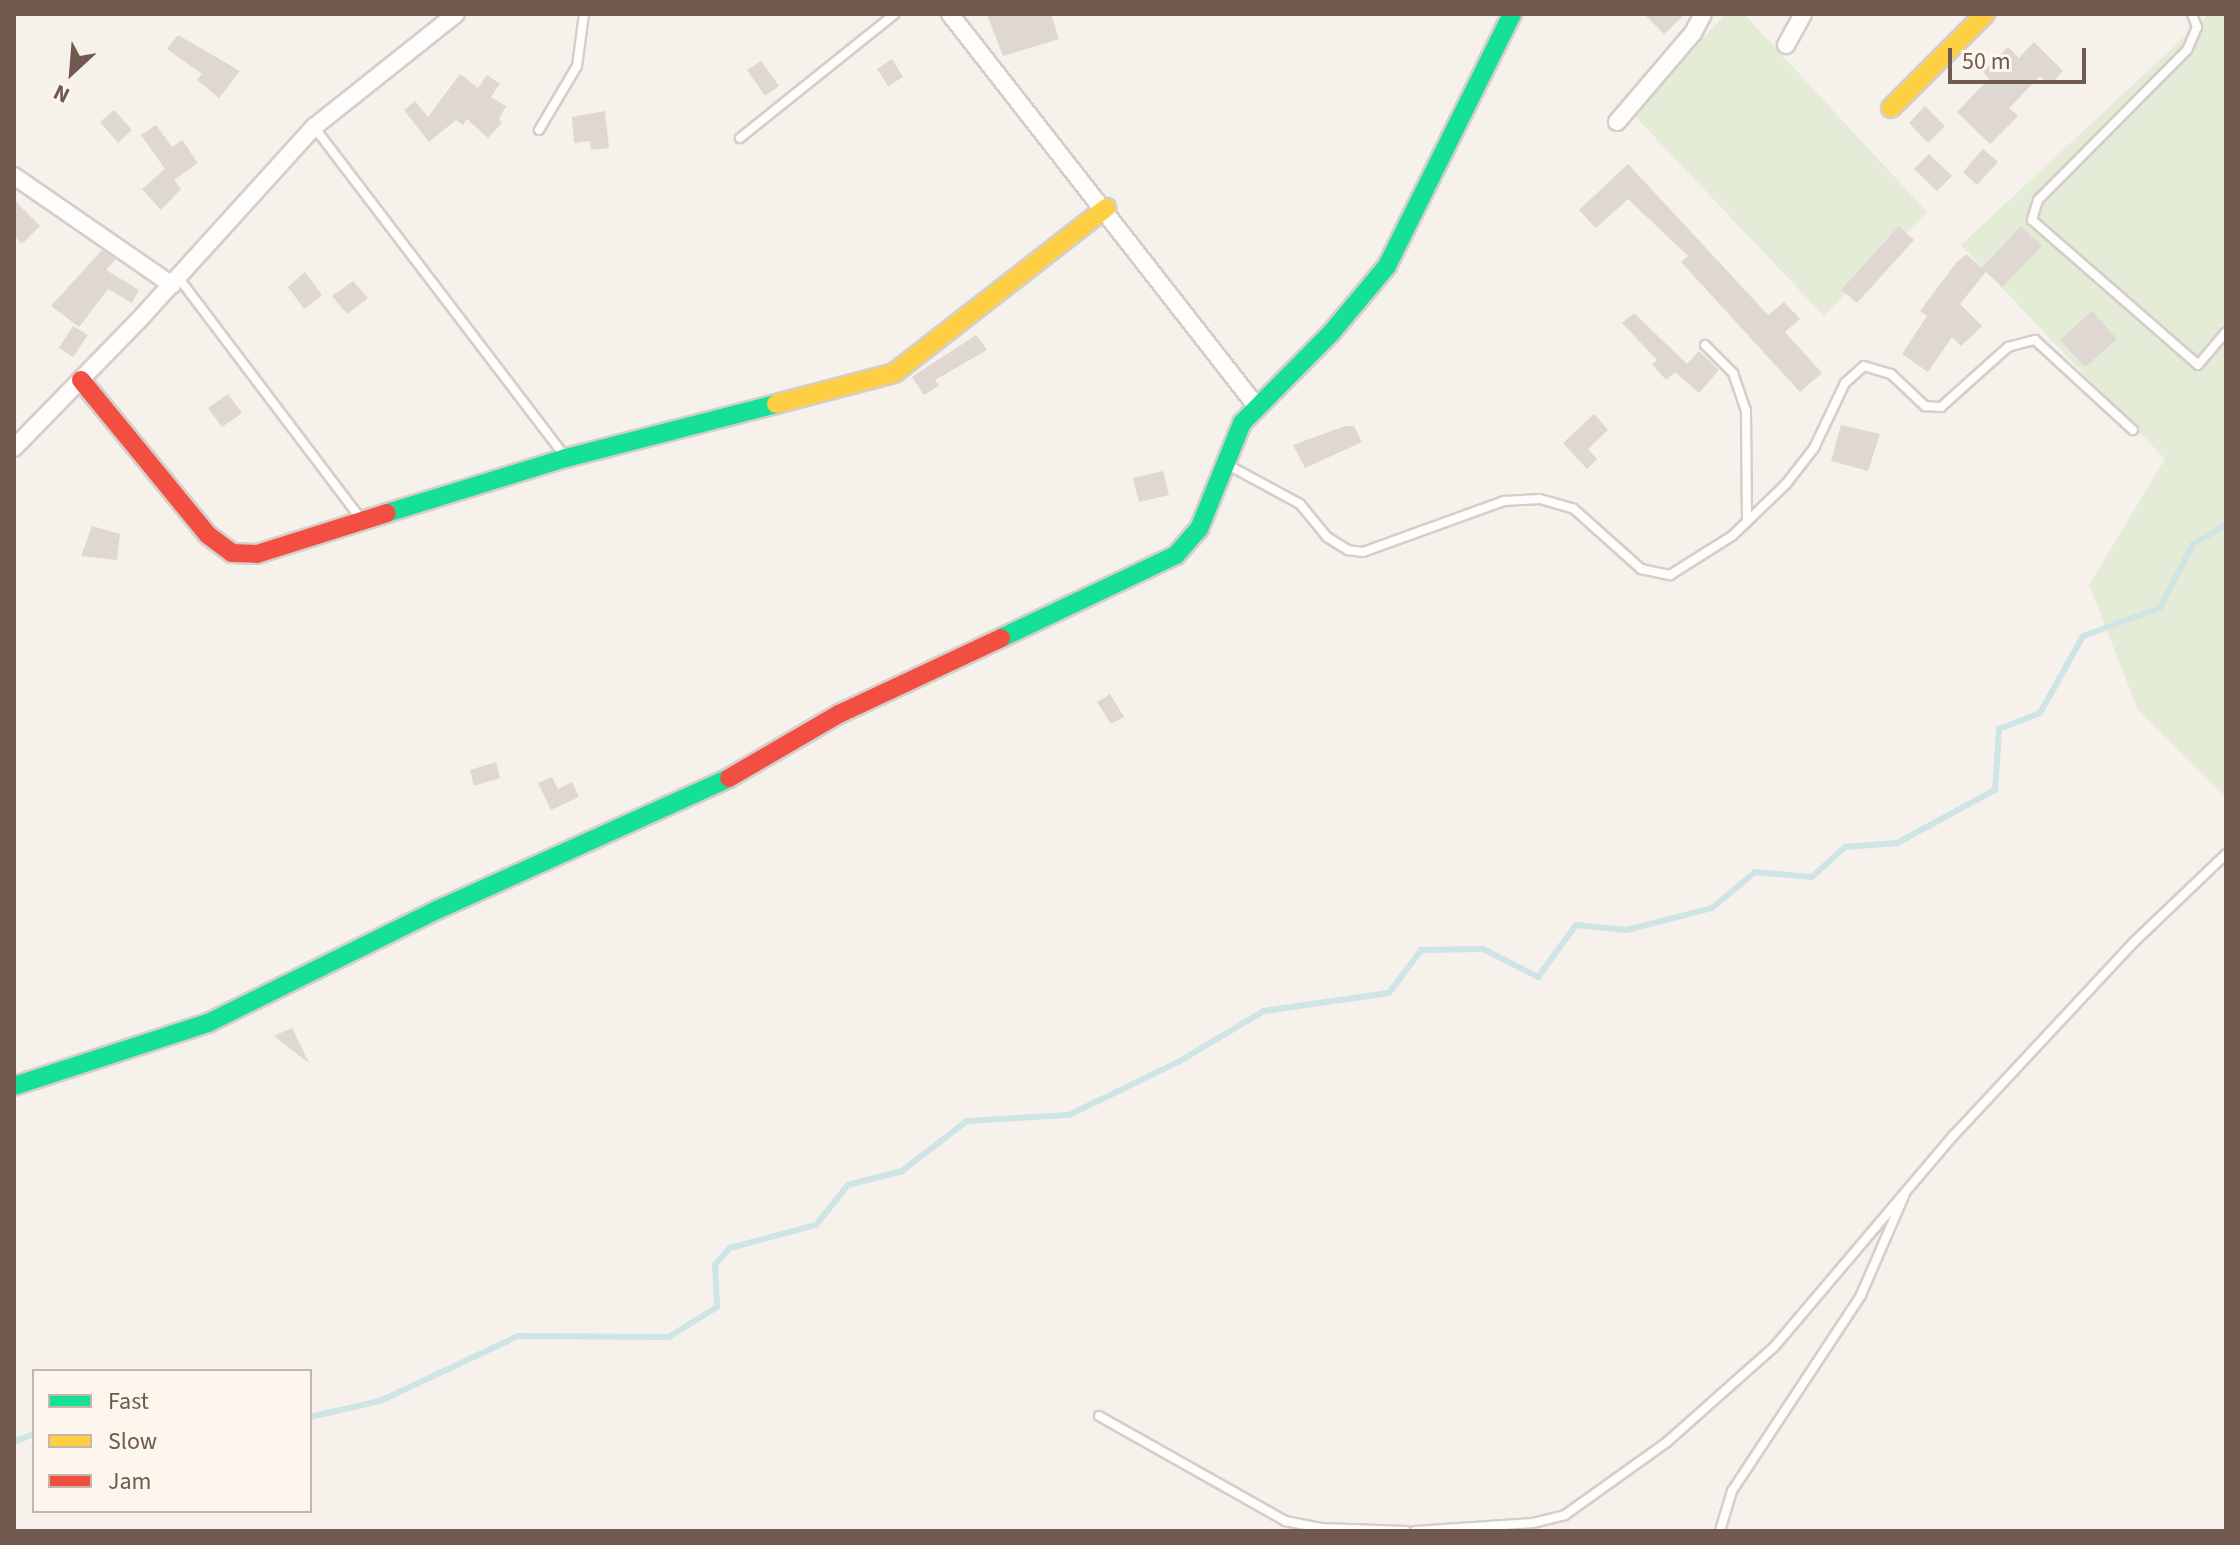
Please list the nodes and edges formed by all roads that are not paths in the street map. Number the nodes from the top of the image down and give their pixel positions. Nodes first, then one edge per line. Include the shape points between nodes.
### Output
1 (456, 14) edge
2 (584, 14) edge
3 (895, 14) edge
4 (950, 14) edge
5 (1512, 14) edge
6 (1703, 14) edge
7 (1803, 14) edge
8 (1985, 14) edge
9 (2192, 14) edge
10 (1786, 45) dead end
11 (1891, 108) dead end
12 (1617, 122) dead end
13 (314, 127) junction
14 (539, 130) dead end
15 (740, 138) dead end
16 (14, 176) edge
17 (1106, 208) junction
18 (175, 281) junction
19 (2226, 332) edge
20 (1705, 345) dead end
21 (81, 380) junction
22 (1256, 406) junction
23 (2133, 430) dead end
24 (14, 448) edge
25 (566, 458) junction
26 (1222, 461) junction
27 (363, 521) junction
28 (1747, 521) junction
29 (2226, 854) edge
30 (14, 1086) edge
31 (1906, 1192) junction
32 (1099, 1416) dead end
33 (1406, 1531) edge
34 (1415, 1531) edge
35 (1720, 1531) edge

1 - 13 street
2 - 14 lane via 577,66
3 - 15 lane
4 - 17 street
5 - 22 street via 1387,266 1331,333
6 - 12 street via 1693,33
7 - 10 street
8 - 11 street
9 - 19 lane via 2197,27 2187,50 2038,200 2032,220 2198,365
13 - 18 street
13 - 25 lane
16 - 18 street
17 - 22 street
17 - 25 street via 894,373
18 - 21 street
18 - 27 lane
20 - 28 lane via 1733,373 1746,410
21 - 24 street
21 - 27 street via 208,535 232,553 257,554
22 - 26 street
23 - 28 lane via 2035,340 2008,347 1941,407 1925,406 1891,374 1864,366 1845,383 1814,448
25 - 27 street
26 - 28 lane via 1300,504 1333,543 1355,552 1504,501 1540,499 1574,509 1641,569 1670,575
26 - 30 street via 1199,529 1176,555 1149,571 839,714 723,781 439,909 208,1023
29 - 31 lane via 2134,942
31 - 34 lane via 1774,1347 1667,1442 1597,1494 1565,1515 1533,1523
31 - 35 lane via 1861,1295 1732,1491
32 - 33 lane via 1285,1521

